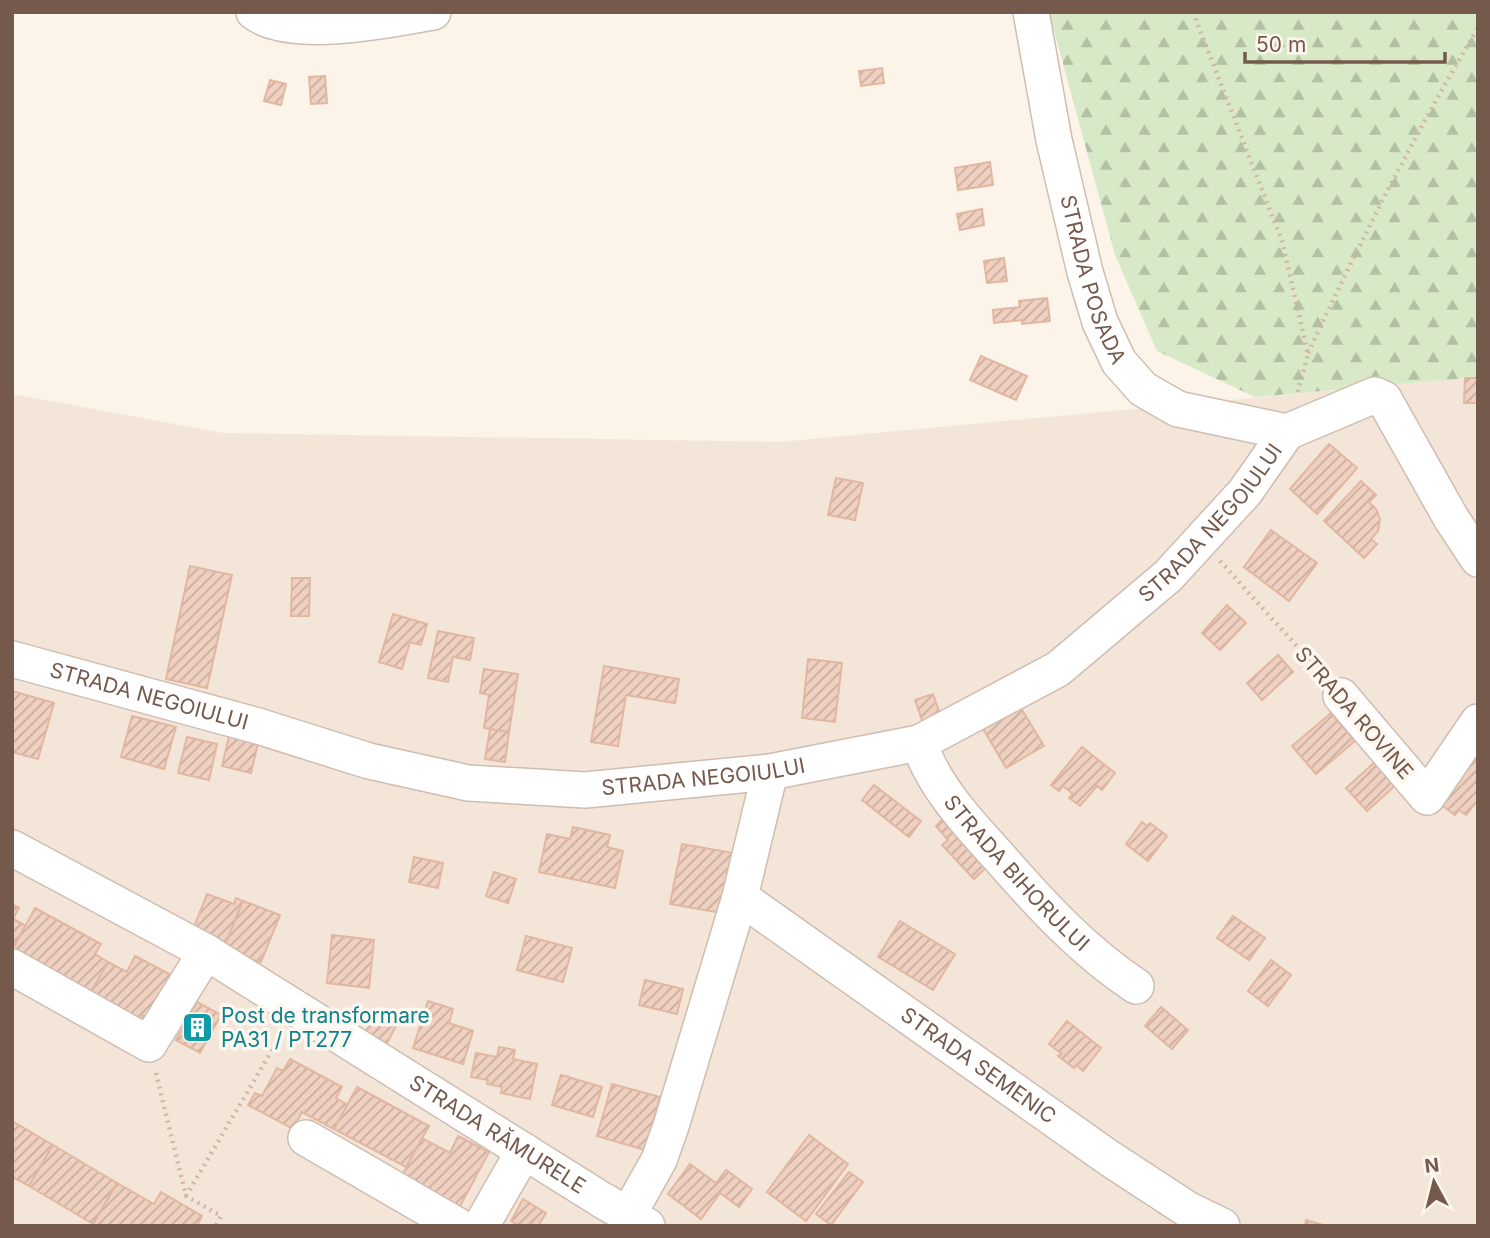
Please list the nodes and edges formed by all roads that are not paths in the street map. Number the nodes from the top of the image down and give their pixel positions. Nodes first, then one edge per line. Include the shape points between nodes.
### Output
1 (254, 12) edge
2 (433, 12) edge
3 (1031, 12) edge
4 (1287, 432) junction
5 (1478, 559) edge
6 (12, 659) edge
7 (1341, 696) road end
8 (1478, 722) edge
9 (919, 743) junction
10 (770, 772) junction
11 (12, 848) edge
12 (740, 897) junction
13 (206, 952) junction
14 (12, 967) edge
15 (1136, 986) dead end
16 (306, 1138) dead end
17 (524, 1151) junction
18 (638, 1220) edge
19 (458, 1226) edge
20 (481, 1226) edge
21 (1222, 1226) edge

1 - 2 street via 265,20 315,26 370,24
3 - 4 street, STRADA POSADA via 1054,140 1085,272 1100,322 1119,362 1143,389 1178,409
4 - 5 street via 1375,395 1384,399
4 - 9 street, STRADA NEGOIULUI via 1245,492 1168,576 1058,669
6 - 10 street, STRADA NEGOIULUI via 369,761 468,783 585,790
7 - 8 street, STRADA ROVINE via 1427,797
9 - 10 street, STRADA NEGOIULUI
9 - 15 street, STRADA BIHORULUI via 965,821 1047,912
10 - 12 street
11 - 13 street, STRADA RĂMURELE
12 - 18 street
12 - 21 street, STRADA SEMENIC via 1109,1158
13 - 14 street via 149,1044
13 - 17 street, STRADA RĂMURELE
16 - 19 street
17 - 18 street, STRADA RĂMURELE
17 - 20 street

